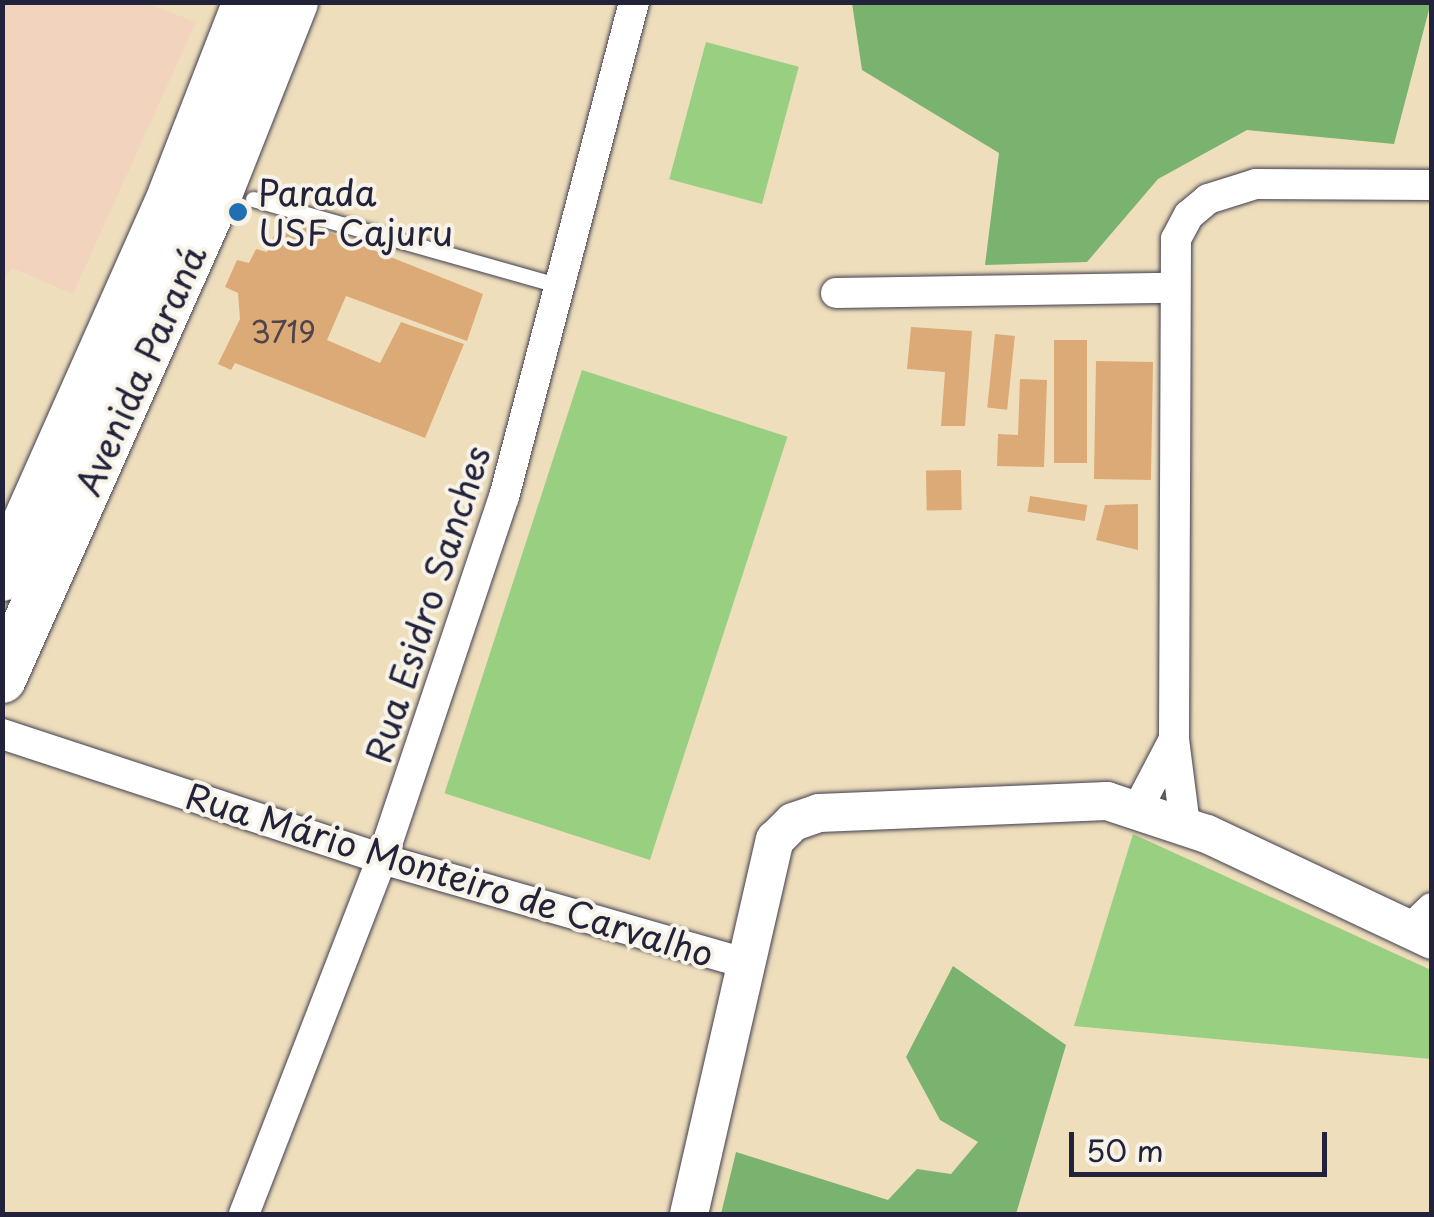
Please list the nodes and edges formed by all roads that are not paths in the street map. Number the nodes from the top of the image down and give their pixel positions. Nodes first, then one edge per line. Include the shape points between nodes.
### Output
1 (247, 2) edge
2 (294, 2) edge
3 (634, 2) edge
4 (1432, 186) edge
5 (253, 199) dead end
6 (560, 286) junction
7 (1172, 288) junction
8 (836, 293) dead end
9 (2, 577) edge
10 (2, 679) edge
11 (2, 734) edge
12 (1174, 739) junction
13 (1138, 808) junction
14 (1185, 825) junction
15 (382, 859) junction
16 (1424, 926) edge
17 (744, 963) junction
18 (244, 1214) edge
19 (689, 1214) edge

1 - 9 main road, Avenida Paraná via 166,207
2 - 10 main road, Avenida Paraná via 220,189
3 - 6 street, Rua Esidro Sanches
4 - 7 street via 1256,184 1228,190 1189,215 1176,239
5 - 6 lane
6 - 15 street, Rua Esidro Sanches via 504,497
7 - 8 street
7 - 12 street
11 - 15 street, Rua Mário Monteiro de Carvalho
12 - 13 street
12 - 14 street
13 - 14 street, Rua Mário Monteiro de Carvalho
13 - 17 street, Rua Mário Monteiro de Carvalho via 1078,801 820,813 793,822 774,840
14 - 16 street, Rua Mário Monteiro de Carvalho
15 - 17 street, Rua Mário Monteiro de Carvalho
15 - 18 street, Rua Esidro Sanches
17 - 19 street

